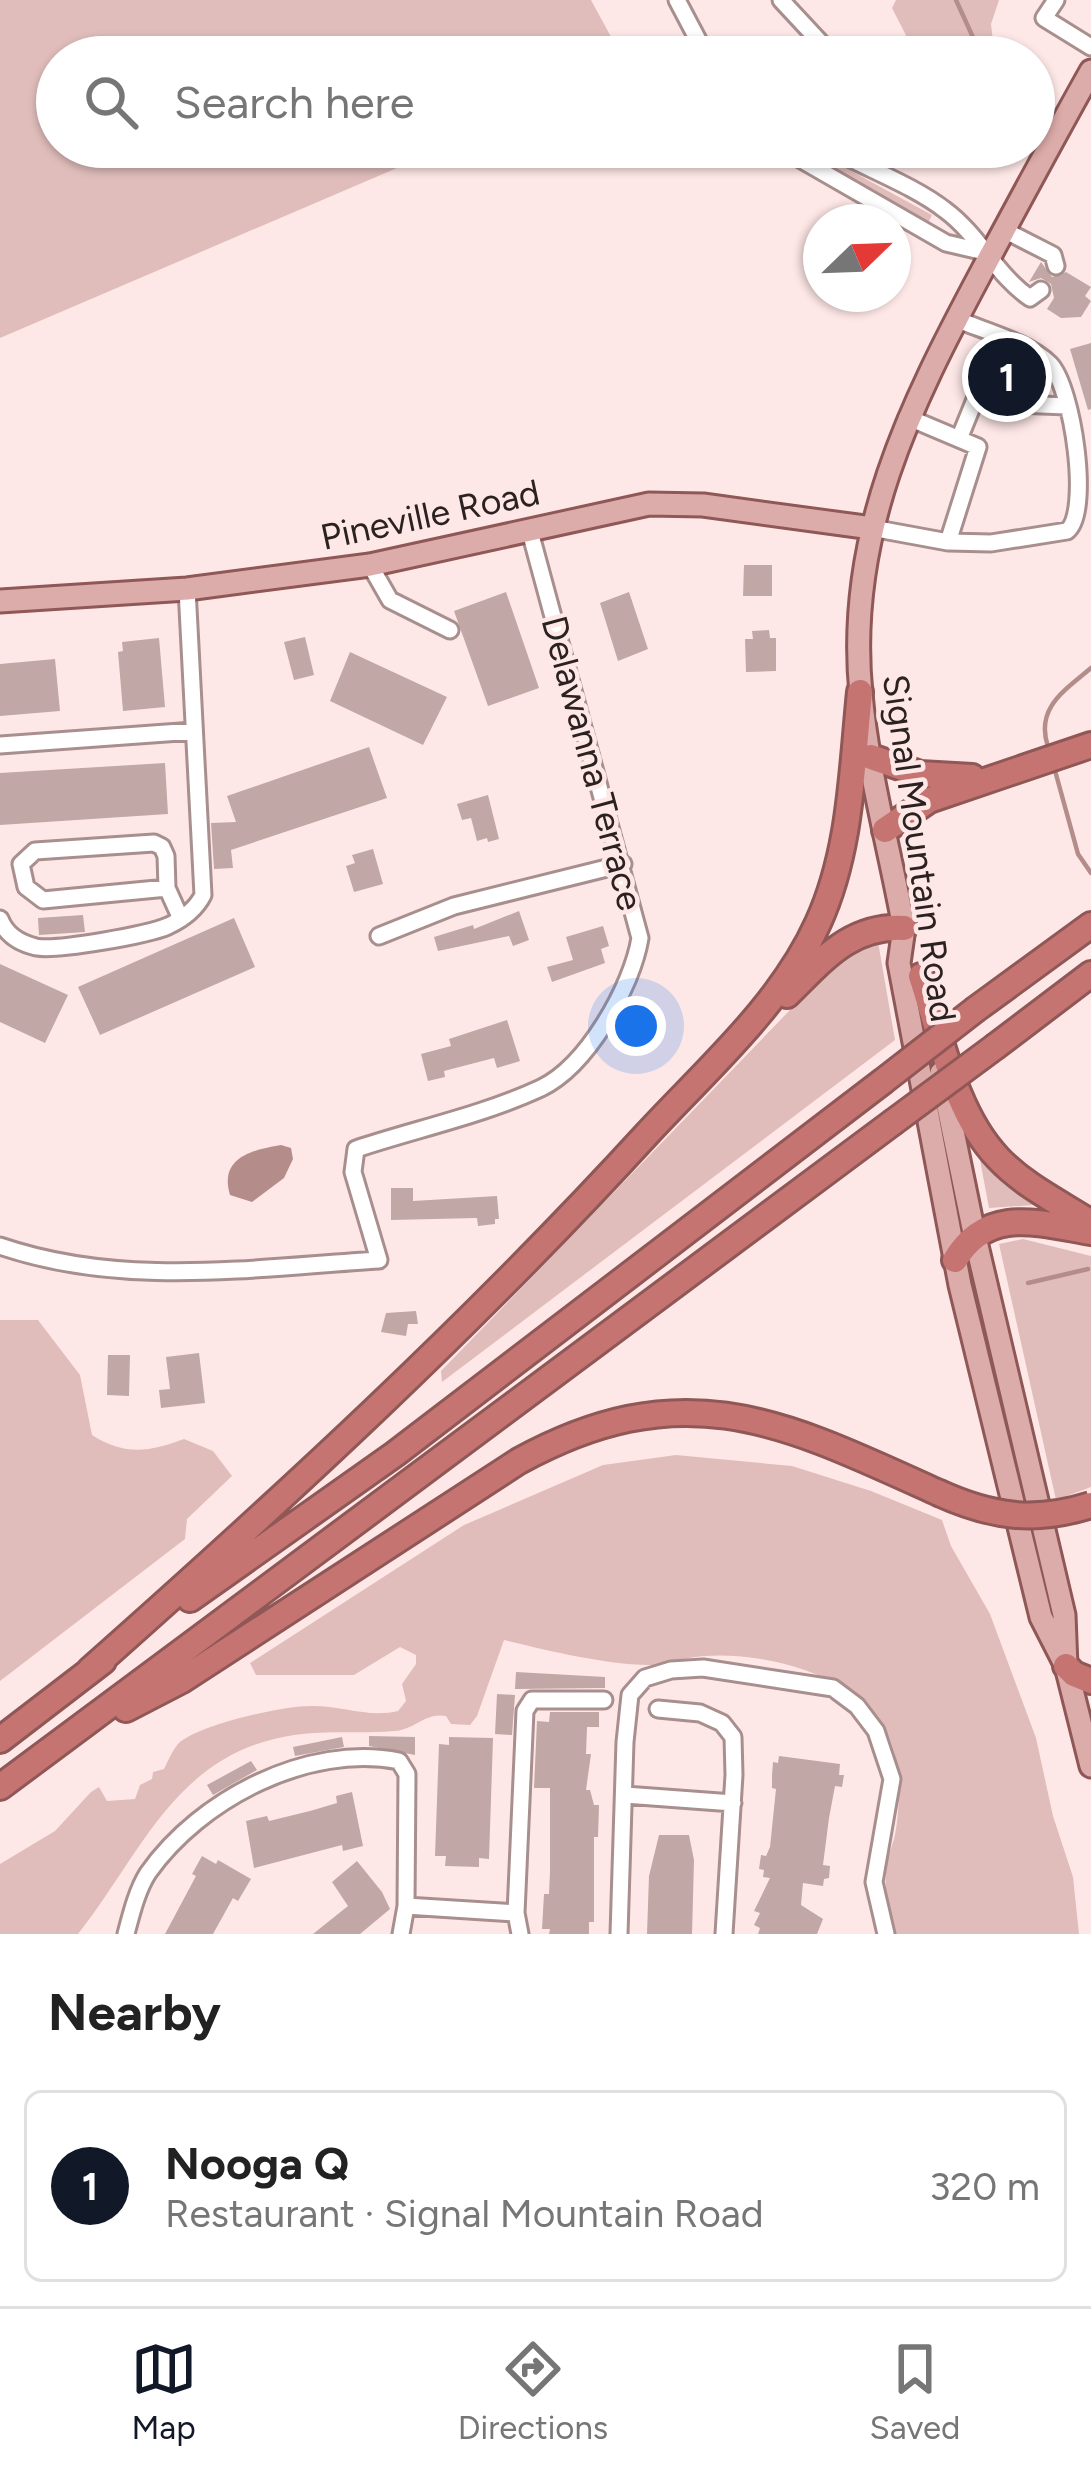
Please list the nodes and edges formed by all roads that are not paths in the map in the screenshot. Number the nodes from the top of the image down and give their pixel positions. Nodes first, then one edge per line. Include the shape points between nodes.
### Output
1 (677, 0) edge
2 (781, 0) edge
3 (1056, 0) edge
4 (695, 36) edge
5 (814, 36) edge
6 (1091, 47) edge
7 (1091, 70) edge
8 (1055, 136) edge
9 (816, 168) edge
10 (868, 168) edge
11 (1038, 168) edge
12 (1004, 230) junction
13 (991, 254) junction
14 (1056, 266) dead end
15 (1041, 290) dead end
16 (956, 319) junction
17 (1000, 338) junction
18 (1035, 354) junction
19 (977, 393) junction
20 (1016, 404) junction
21 (1067, 406) junction
22 (907, 418) junction
23 (959, 439) junction
24 (530, 528) junction
25 (872, 528) junction
26 (948, 542) junction
27 (370, 565) junction
28 (187, 589) junction
29 (0, 601) edge
30 (450, 630) dead end
31 (860, 692) junction
32 (194, 730) junction
33 (1091, 745) edge
34 (0, 746) edge
35 (872, 758) junction
36 (986, 778) junction
37 (885, 830) junction
38 (623, 864) junction
39 (166, 888) junction
40 (0, 919) edge
41 (181, 919) junction
42 (1091, 925) edge
43 (904, 928) junction
44 (379, 936) dead end
45 (1091, 974) edge
46 (922, 976) junction
47 (660, 1121) junction
48 (1091, 1227) edge
49 (974, 1234) junction
50 (0, 1246) edge
51 (955, 1260) junction
52 (1091, 1505) edge
53 (1066, 1666) junction
54 (90, 1670) junction
55 (1091, 1681) edge
56 (604, 1700) dead end
57 (658, 1708) dead end
58 (0, 1740) edge
59 (65, 1740) junction
60 (1091, 1766) edge
61 (0, 1787) edge
62 (625, 1795) junction
63 (733, 1802) junction
64 (406, 1906) junction
65 (516, 1912) junction
66 (125, 1934) edge
67 (401, 1934) edge
68 (520, 1934) edge
69 (619, 1934) edge
70 (724, 1934) edge
71 (886, 1934) edge

1 - 4 street
2 - 5 street
3 - 6 street via 1044,18
7 - 8 main road, Signal Mountain Road
9 - 13 street via 946,243
10 - 13 street via 944,208
11 - 12 main road, Signal Mountain Road
12 - 13 main road, Signal Mountain Road
12 - 14 street via 1053,255
13 - 15 street via 1014,287 1030,298
13 - 16 main road, Signal Mountain Road
16 - 17 street
16 - 22 main road, Signal Mountain Road
17 - 18 street
17 - 19 street
18 - 20 street
18 - 21 street via 1058,375
19 - 20 street
19 - 23 street
20 - 21 street
21 - 26 street via 1082,463 1077,525 991,543
22 - 23 street
22 - 25 main road, Signal Mountain Road
23 - 26 street via 978,447
24 - 25 main road, Pineville Road via 649,504
24 - 27 main road, Pineville Road
24 - 38 street, Delawanna Terrace
25 - 26 street
25 - 31 main road, Signal Mountain Road via 861,594
27 - 28 main road, Pineville Road
27 - 30 street via 390,600
28 - 29 main road, Pineville Road
28 - 32 street
31 - 35 main road, Signal Mountain Road
31 - 47 highway via 845,839 817,927 772,997
32 - 34 street
32 - 41 street via 203,895
33 - 36 highway
35 - 36 highway via 920,774
35 - 37 main road, Signal Mountain Road
36 - 37 highway via 929,800
37 - 43 main road, Signal Mountain Road
38 - 44 street via 454,906
38 - 50 street, Delawanna Terrace via 640,938 636,965 576,1062 544,1087 356,1148 353,1172 379,1260 153,1274 90,1269
39 - 39 street via 166,856 154,843 35,851 21,864 26,887 43,900
39 - 41 street
40 - 41 street via 8,934 51,948
42 - 54 highway, bridge via 395,1454
43 - 46 main road, Signal Mountain Road
43 - 47 highway via 870,930 835,947
43 - 51 main road, Signal Mountain Road via 898,963
45 - 59 highway, bridge
46 - 48 highway via 982,1139 1000,1162
46 - 49 main road, Signal Mountain Road
47 - 54 highway via 397,1392
48 - 49 highway via 1024,1223
49 - 51 highway
49 - 53 main road, Signal Mountain Road via 1064,1615
51 - 53 main road, Signal Mountain Road via 1041,1617
52 - 59 highway, bridge via 1030,1518 996,1514 763,1420 661,1414 602,1426 548,1445 182,1680
53 - 55 highway
53 - 60 main road, Signal Mountain Road
54 - 58 highway
56 - 65 street via 532,1700 525,1711
57 - 63 street via 722,1723 733,1737
59 - 61 highway
62 - 63 street
62 - 69 street
62 - 71 street via 627,1706 636,1684 671,1670 719,1669 833,1688 857,1706 885,1749 892,1779 874,1882
63 - 70 street
64 - 65 street
64 - 66 street via 403,1766 343,1760 251,1787 195,1820 146,1876
64 - 67 street
65 - 68 street

